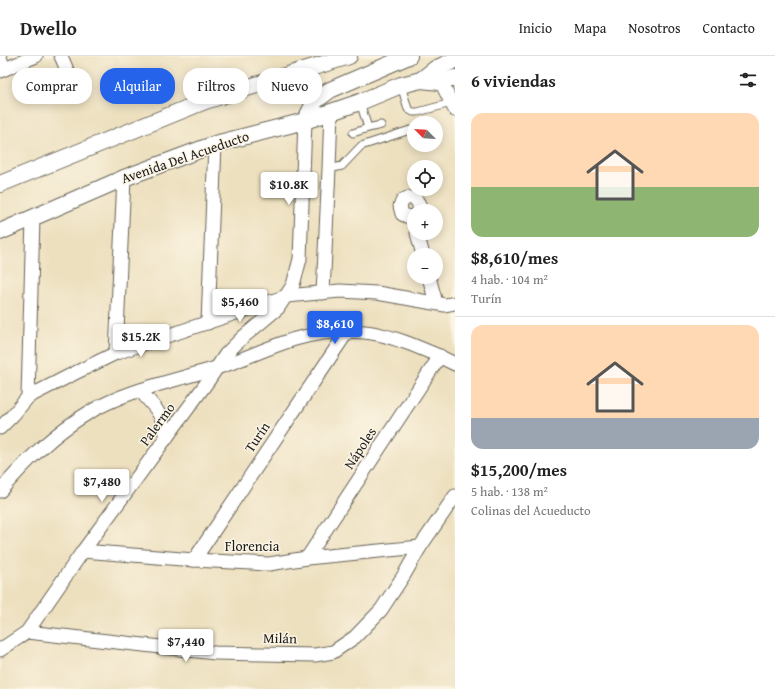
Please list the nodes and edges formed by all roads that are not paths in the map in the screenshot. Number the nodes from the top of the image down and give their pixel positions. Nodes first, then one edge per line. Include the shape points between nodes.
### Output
1 (36, 56) edge
2 (61, 56) edge
3 (349, 56) edge
4 (409, 56) edge
5 (453, 62) edge
6 (1, 66) edge
7 (66, 68) edge
8 (443, 76) edge
9 (400, 85) junction
10 (360, 102) junction
11 (453, 106) edge
12 (331, 111) junction
13 (305, 121) junction
14 (381, 125) dead end
15 (368, 128) junction
16 (407, 131) edge
17 (353, 133) dead end
18 (215, 144) junction
19 (329, 169) junction
20 (124, 178) junction
21 (0, 184) edge
22 (33, 218) junction
23 (0, 232) edge
24 (431, 284) edge
25 (323, 293) junction
26 (286, 296) junction
27 (436, 303) junction
28 (455, 303) edge
29 (208, 323) junction
30 (347, 332) junction
31 (116, 353) junction
32 (440, 356) junction
33 (455, 364) edge
34 (217, 368) junction
35 (140, 390) junction
36 (28, 397) junction
37 (0, 428) edge
38 (166, 439) junction
39 (0, 491) edge
40 (455, 496) edge
41 (420, 547) junction
42 (82, 551) junction
43 (307, 558) junction
44 (194, 560) junction
45 (27, 632) junction
46 (0, 650) edge

1 - 6 street
2 - 7 street
3 - 21 street via 205,101
4 - 13 street via 330,90 315,101
5 - 8 street
8 - 9 street, Avenida Del Acueducto
8 - 11 street
9 - 10 street, Avenida Del Acueducto
9 - 11 lane via 408,109 413,112
10 - 12 street, Avenida Del Acueducto
10 - 15 lane
12 - 13 street, Avenida Del Acueducto
12 - 19 street
13 - 18 street, Avenida Del Acueducto
13 - 26 street, Palermo via 300,258 293,285
14 - 15 lane
15 - 17 lane
16 - 19 lane via 361,146 342,166
18 - 20 street, Avenida Del Acueducto
18 - 29 street
19 - 25 street
20 - 22 street, Avenida Del Acueducto
20 - 31 street
22 - 23 street, Avenida Del Acueducto
22 - 36 street
24 - 27 street
25 - 26 street
25 - 27 street via 377,293
26 - 29 street
26 - 34 street, Palermo via 278,308 226,354
27 - 28 street
29 - 31 street
30 - 32 street via 366,332 391,337
30 - 34 street via 296,339
30 - 44 street, Turín
31 - 36 street
32 - 33 street
32 - 43 street, Nápoles
34 - 35 street
34 - 38 street, Palermo
35 - 38 street via 162,419
35 - 39 street via 89,413 60,432 27,461
36 - 37 street
38 - 42 street, Palermo
40 - 41 street, Milán
41 - 43 street, Florencia
41 - 45 street, Milán via 381,610 355,637 326,654 215,653
42 - 44 street, Florencia
42 - 45 street, Palermo
43 - 44 street, Florencia via 269,564
45 - 46 street, Palermo

